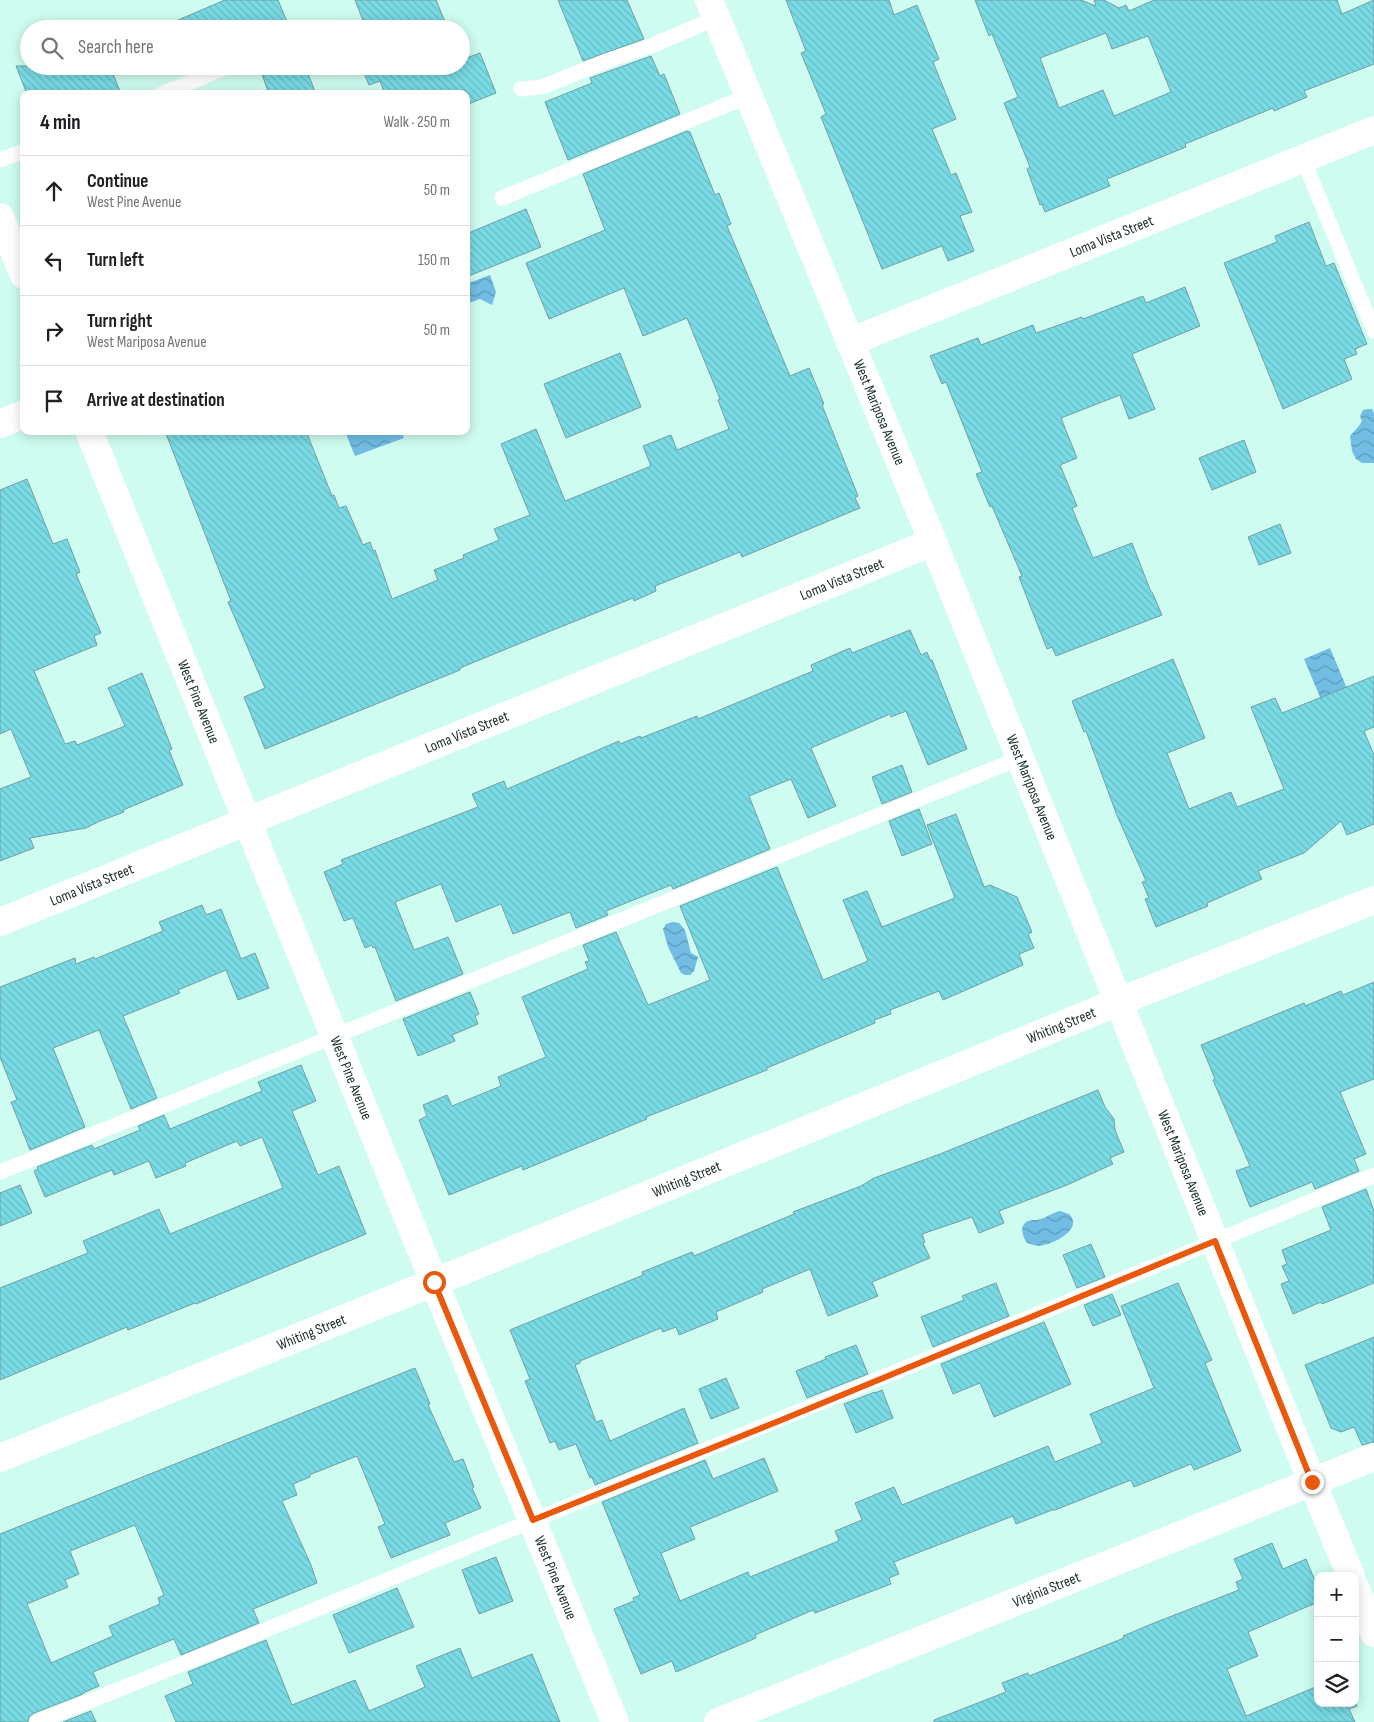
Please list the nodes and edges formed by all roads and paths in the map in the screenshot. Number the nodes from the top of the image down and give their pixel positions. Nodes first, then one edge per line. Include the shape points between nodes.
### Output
1 (712, 9) edge
2 (207, 75) edge
3 (521, 89) dead end
4 (172, 90) edge
5 (748, 96) junction
6 (1374, 130) edge
7 (20, 152) edge
8 (1303, 159) junction
9 (0, 160) edge
10 (502, 198) dead end
11 (0, 217) edge
12 (20, 264) edge
13 (1374, 331) edge
14 (850, 342) junction
15 (20, 416) edge
16 (0, 424) edge
17 (91, 435) edge
18 (933, 542) junction
19 (1020, 758) junction
20 (248, 821) junction
21 (1374, 900) edge
22 (0, 922) edge
23 (1118, 1002) junction
24 (335, 1037) junction
25 (0, 1172) edge
26 (1374, 1175) edge
27 (1215, 1241) junction
28 (434, 1282) junction
29 (1374, 1457) edge
30 (0, 1458) edge
31 (1312, 1482) junction
32 (533, 1520) junction
33 (1349, 1572) edge
34 (1359, 1597) edge
35 (1374, 1633) edge
36 (37, 1722) edge
37 (615, 1722) edge
38 (718, 1722) edge

1 - 3 lane via 651,46 542,87
1 - 5 street, West Mariposa Avenue
2 - 4 lane
5 - 10 lane
5 - 14 street, West Mariposa Avenue
6 - 8 street, Loma Vista Street
7 - 9 lane
8 - 13 lane
8 - 14 street, Loma Vista Street
11 - 12 street
14 - 18 street, West Mariposa Avenue
15 - 16 street
17 - 20 street, West Pine Avenue
18 - 19 street, West Mariposa Avenue
18 - 20 street, Loma Vista Street
19 - 23 street, West Mariposa Avenue
19 - 24 lane
20 - 22 street, Loma Vista Street
20 - 24 street, West Pine Avenue
21 - 23 street, Whiting Street
23 - 27 street, West Mariposa Avenue
23 - 28 street, Whiting Street
24 - 25 lane
24 - 28 street, West Pine Avenue
26 - 27 lane
27 - 31 street, West Mariposa Avenue
27 - 32 lane
28 - 30 street, Whiting Street
28 - 32 street, West Pine Avenue
29 - 31 street, Virginia Street
31 - 33 street, West Mariposa Avenue
31 - 38 street, Virginia Street
32 - 36 lane via 174,1669
32 - 37 street, West Pine Avenue
34 - 35 street

